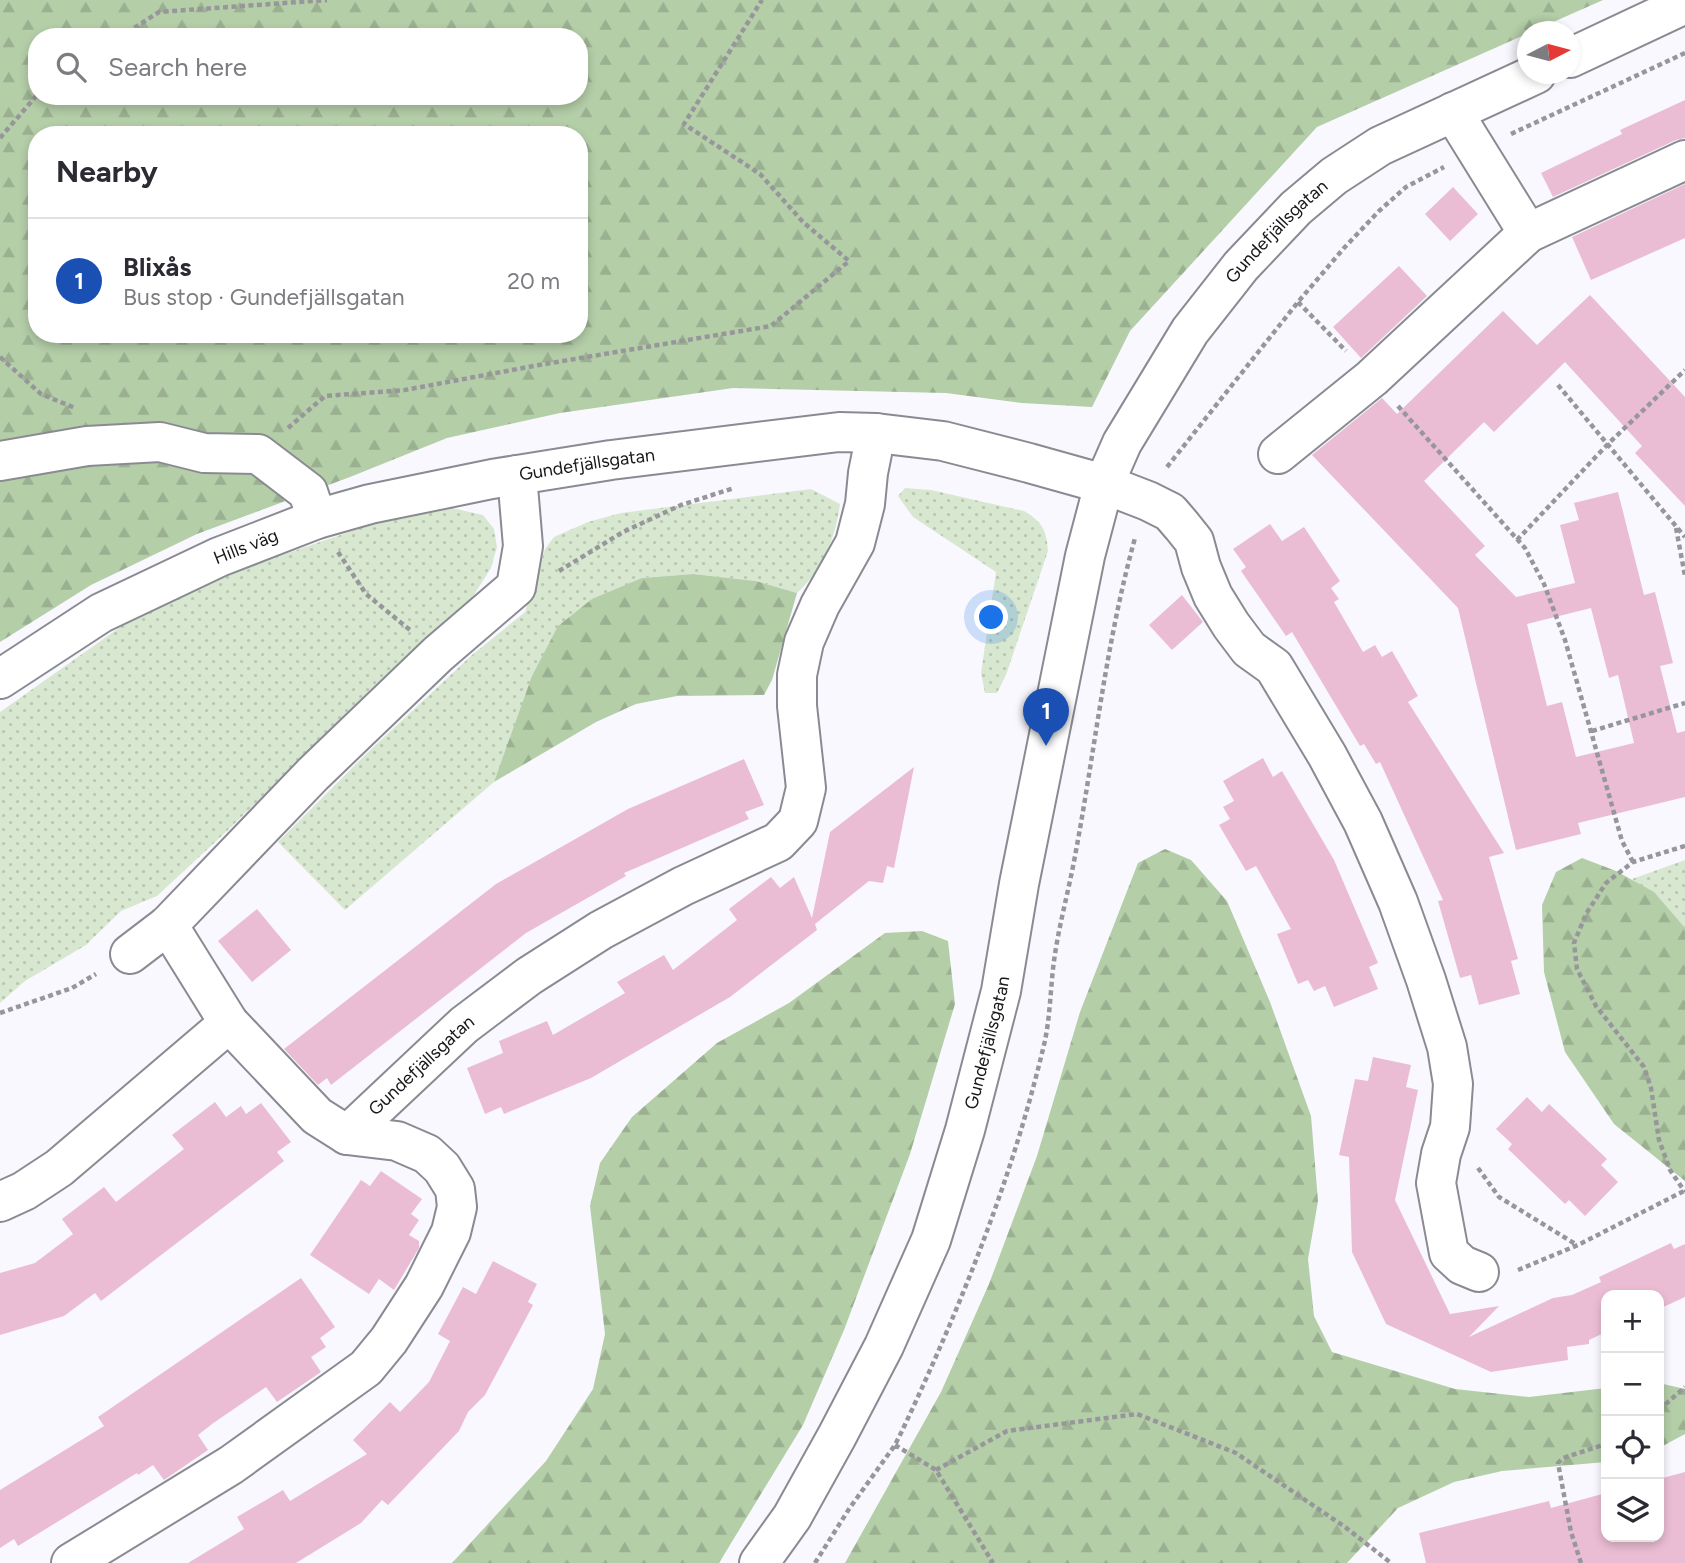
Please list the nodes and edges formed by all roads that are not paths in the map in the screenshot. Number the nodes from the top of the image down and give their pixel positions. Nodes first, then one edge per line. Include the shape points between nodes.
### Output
1 (1685, 4) edge
2 (1580, 53) edge
3 (1517, 83) edge
4 (1453, 112) junction
5 (1685, 160) edge
6 (1528, 233) junction
7 (876, 433) junction
8 (1278, 454) dead end
9 (0, 461) edge
10 (517, 475) junction
11 (1104, 484) junction
12 (317, 519) junction
13 (0, 679) edge
14 (168, 925) junction
15 (130, 954) road end
16 (229, 1023) junction
17 (347, 1135) junction
18 (0, 1202) edge
19 (1479, 1272) road end
20 (72, 1563) edge
21 (760, 1563) edge

1 - 2 street
3 - 4 street, Gundefjällsgatan
4 - 6 street
4 - 11 street, Gundefjällsgatan via 1380,146 1334,176 1259,247 1190,331 1122,443
5 - 6 street
6 - 8 street via 1372,378
7 - 10 street, Gundefjällsgatan via 826,434
7 - 11 street, Gundefjällsgatan via 943,441
7 - 17 street, Gundefjällsgatan via 855,543 804,642 797,675 806,788 798,821 778,842 601,930 529,976 464,1025
9 - 12 street via 87,446 160,442 204,453 258,454 308,492
10 - 12 street, Hills väg
10 - 14 street, Gundefjällsgatan via 523,545 516,587 438,654 313,774
11 - 19 street, Gundefjällsgatan via 1170,512 1194,541 1213,596 1249,649 1274,667 1363,822 1398,902 1447,1047 1453,1084 1450,1127 1436,1183 1439,1205 1449,1253
11 - 21 street, Gundefjällsgatan via 1046,746 1001,991 932,1240 838,1436
12 - 13 street, Hills väg via 219,556 101,613
14 - 15 street
14 - 16 street, Gundefjällsgatan
16 - 17 street, Gundefjällsgatan via 317,1116
16 - 18 street via 59,1168
17 - 20 street, Gundefjällsgatan via 397,1141 427,1154 455,1189 457,1207 451,1232 424,1286 366,1368 232,1465

